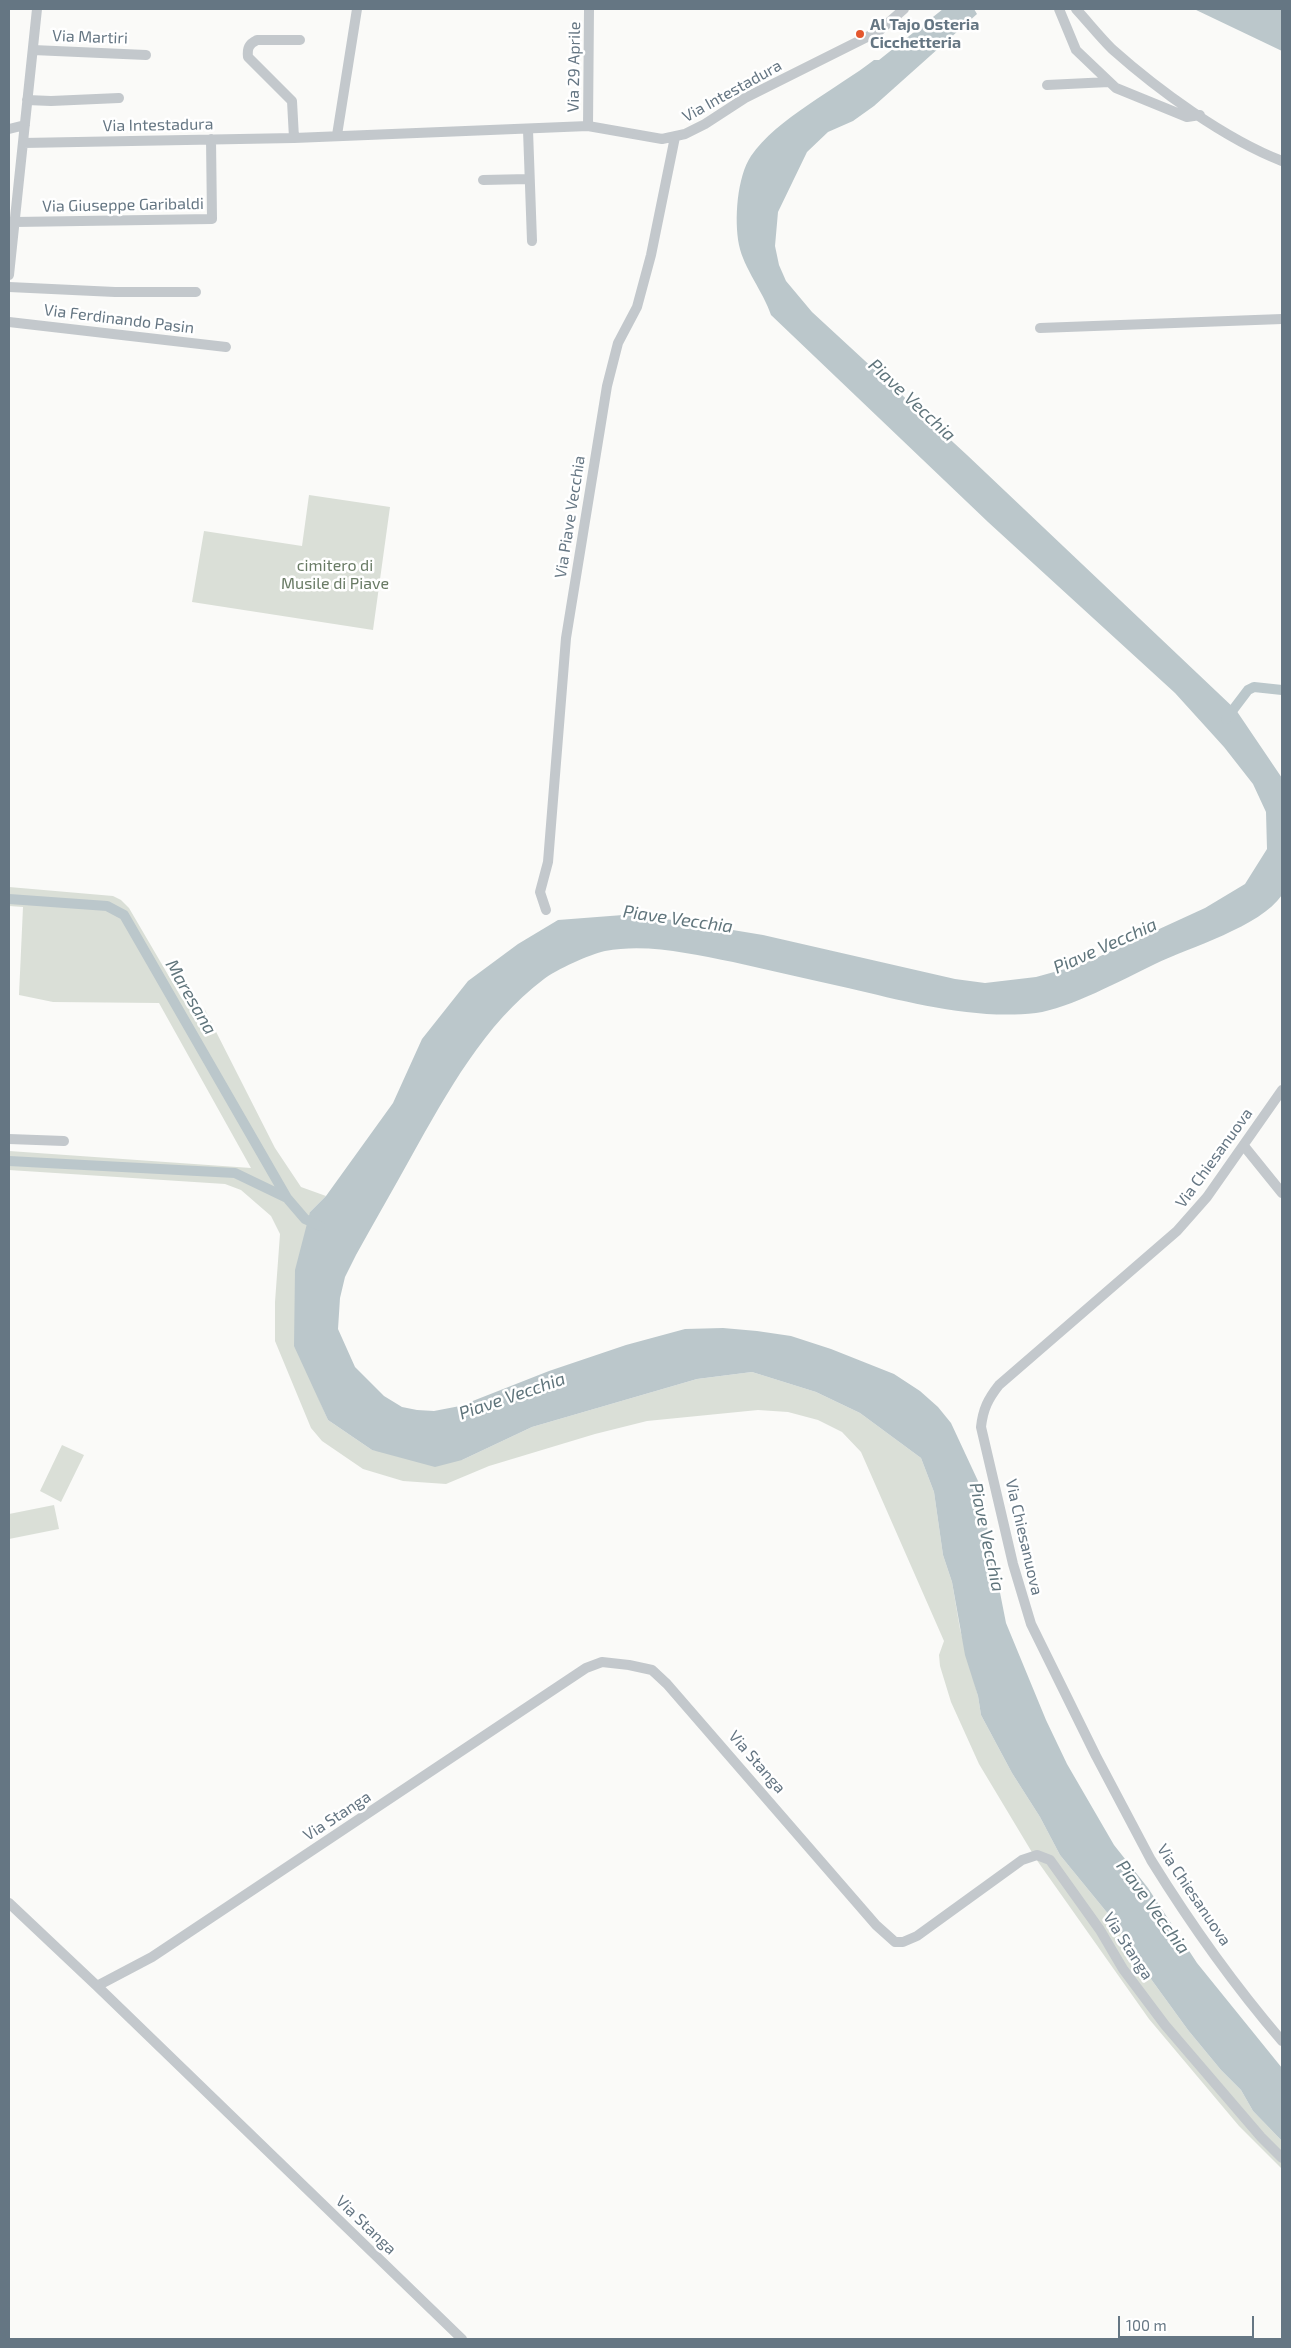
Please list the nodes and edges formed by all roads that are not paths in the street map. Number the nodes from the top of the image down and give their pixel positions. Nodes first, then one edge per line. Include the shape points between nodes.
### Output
1 (37, 9) edge
2 (357, 9) edge
3 (590, 9) edge
4 (904, 9) edge
5 (1060, 9) edge
6 (1076, 9) edge
7 (300, 40) dead end
8 (33, 50) junction
9 (146, 55) dead end
10 (1109, 82) junction
11 (1047, 85) dead end
12 (119, 98) dead end
13 (27, 100) junction
14 (1200, 115) junction
15 (25, 125) junction
16 (588, 126) junction
17 (9, 129) edge
18 (528, 130) junction
19 (337, 135) junction
20 (675, 137) junction
21 (294, 138) junction
22 (211, 139) junction
23 (23, 143) junction
24 (1270, 156) junction
25 (1282, 161) edge
26 (1282, 168) edge
27 (529, 179) junction
28 (483, 180) dead end
29 (13, 207) edge
30 (14, 222) junction
31 (532, 241) dead end
32 (9, 275) edge
33 (9, 287) edge
34 (196, 292) dead end
35 (1282, 319) edge
36 (9, 322) edge
37 (1040, 328) dead end
38 (226, 348) dead end
39 (546, 910) dead end
40 (1282, 1090) edge
41 (9, 1139) edge
42 (64, 1141) dead end
43 (1244, 1146) junction
44 (1282, 1193) edge
45 (9, 1903) edge
46 (97, 1986) junction
47 (1282, 2041) edge
48 (1282, 2158) edge
49 (462, 2339) edge

1 - 8 street, Via Martiri
2 - 19 street
3 - 16 street, Via 29 Aprile
4 - 20 street, Via Intestadura via 879,31
5 - 10 street via 1076,50
6 - 14 street via 1111,48
7 - 21 street via 257,40 247,50 248,57 292,101
8 - 9 street, Via Martiri
8 - 13 street, Via Martiri
10 - 11 street
10 - 14 street via 1116,88 1187,117
12 - 13 street
13 - 15 street, Via Martiri
14 - 24 street
15 - 17 street
15 - 23 street, Via Martiri
16 - 18 street, Via Intestadura
16 - 20 street, Via Intestadura via 662,139
18 - 19 street, Via Intestadura
18 - 27 street
19 - 21 street, Via Intestadura
20 - 39 street, Via Piave Vecchia via 637,307 618,343 607,386 566,638 548,862 540,892
21 - 22 street, Via Intestadura
22 - 23 street, Via Intestadura
22 - 30 street, Via Giuseppe Garibaldi via 212,219
23 - 29 street, Via Martiri
24 - 25 street
24 - 26 street
27 - 28 street
27 - 31 street
29 - 30 street, Via Martiri
30 - 32 street, Via Martiri
33 - 34 street, Via Ferdinando Pasin
35 - 37 street
36 - 38 street, Via Ferdinando Pasin
40 - 43 street, Via Chiesanuova
41 - 42 street
43 - 44 street
43 - 47 street, Via Chiesanuova via 1208,1197 1177,1231 999,1385 987,1400 981,1427 1024,1603 1040,1644 1151,1860 1170,1891
45 - 46 street, Via Stanga
46 - 48 street, Via Stanga via 152,1957 586,1668 602,1662 628,1665 652,1670 673,1689 876,1925 895,1942 917,1936 1022,1860 1037,1855 1050,1860 1100,1930 1123,1969 1166,2025
46 - 49 street, Via Stanga

